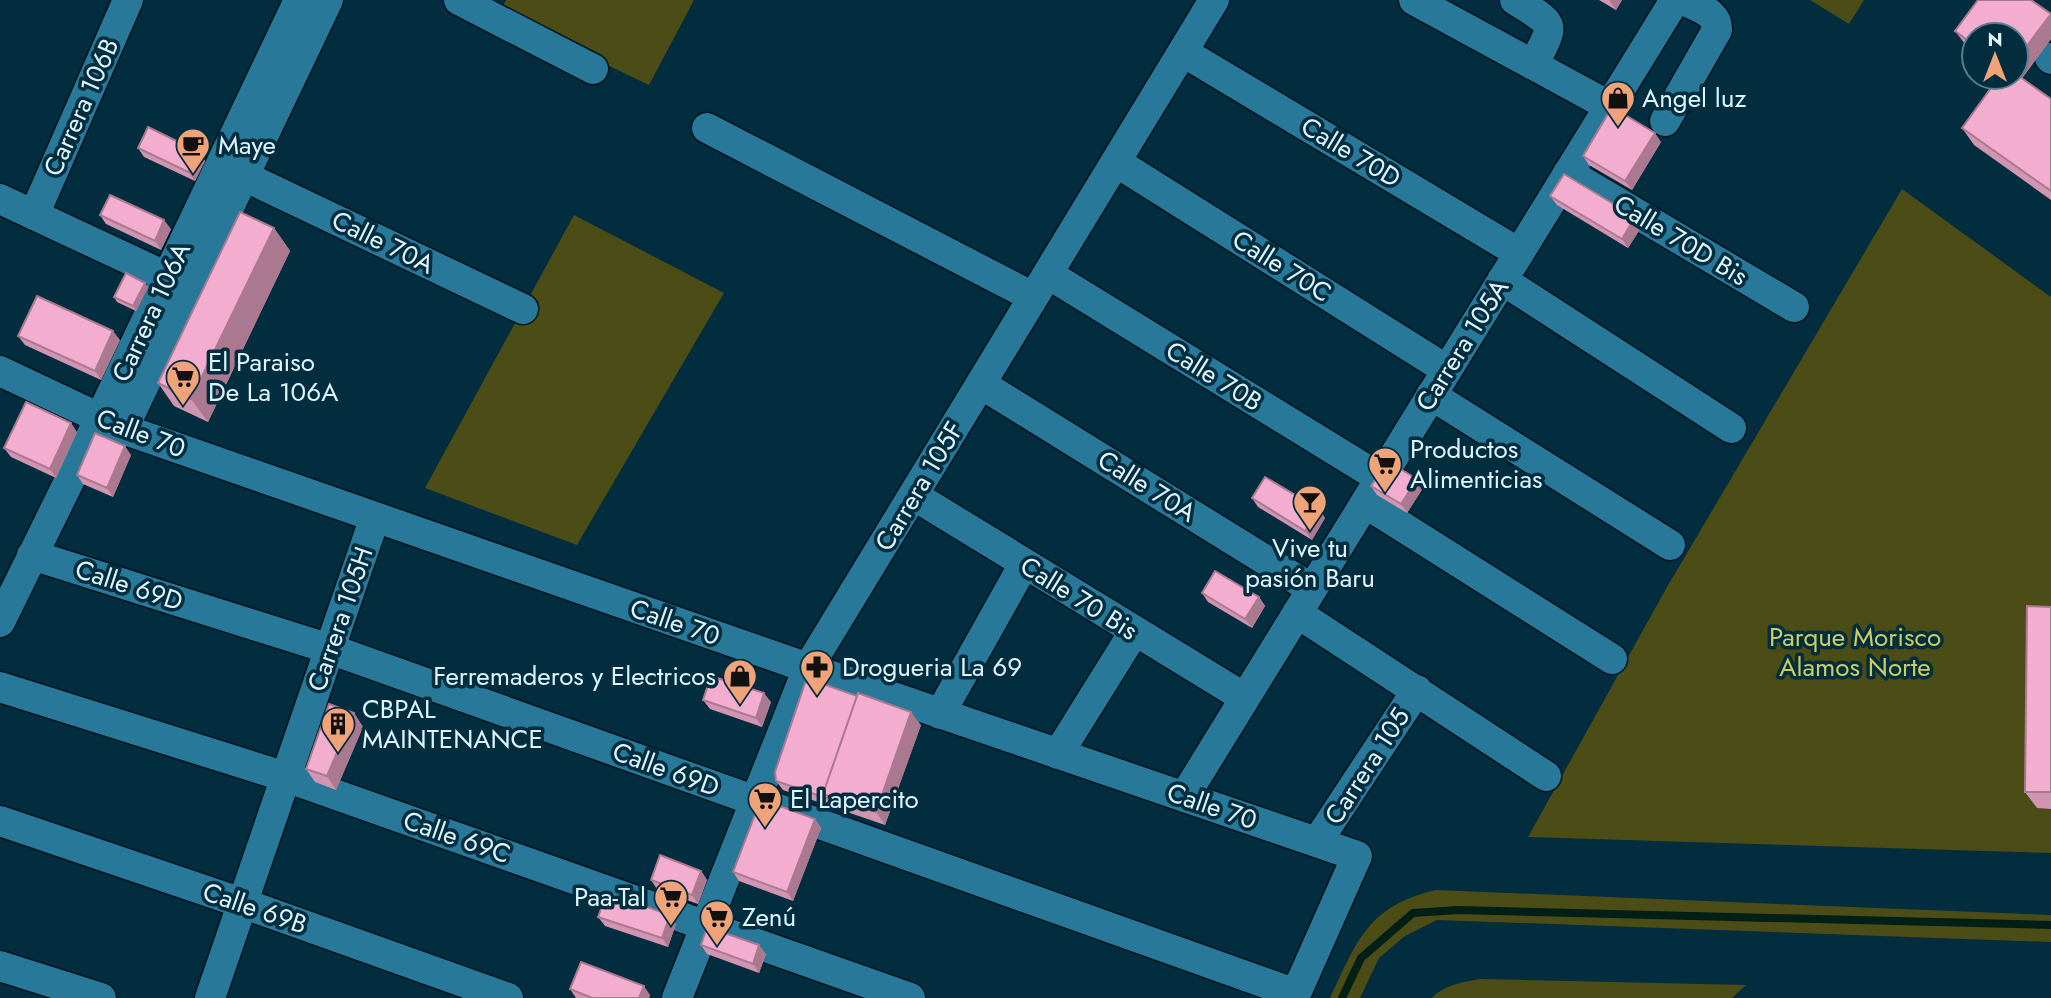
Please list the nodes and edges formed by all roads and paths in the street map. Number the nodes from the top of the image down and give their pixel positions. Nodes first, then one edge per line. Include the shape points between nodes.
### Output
1 (128, 0) edge
2 (299, 0) edge
3 (328, 0) edge
4 (459, 0) edge
5 (1214, 0) edge
6 (1413, 0) edge
7 (1514, 0) edge
8 (1675, 0) edge
9 (1684, 0) edge
10 (1182, 52) junction
11 (1533, 65) junction
12 (593, 69) dead end
13 (1609, 106) junction
14 (1665, 121) dead end
15 (707, 128) dead end
16 (1116, 162) junction
17 (1568, 173) junction
18 (244, 176) junction
19 (0, 199) edge
20 (34, 215) junction
21 (1519, 253) junction
22 (167, 277) junction
23 (1502, 280) junction
24 (1041, 285) junction
25 (1794, 307) dead end
26 (523, 309) dead end
27 (1447, 369) junction
28 (0, 371) edge
29 (981, 384) junction
30 (1432, 395) junction
31 (111, 424) junction
32 (1731, 428) dead end
33 (1380, 478) junction
34 (913, 495) junction
35 (1365, 503) junction
36 (375, 517) junction
37 (1670, 545) dead end
38 (32, 555) junction
39 (1024, 564) junction
40 (1305, 601) junction
41 (0, 622) edge
42 (1134, 632) junction
43 (330, 649) junction
44 (1612, 659) dead end
45 (808, 668) junction
46 (0, 687) edge
47 (1417, 690) junction
48 (1245, 698) junction
49 (940, 713) junction
50 (1058, 754) junction
51 (1546, 776) dead end
52 (286, 777) junction
53 (1184, 797) junction
54 (756, 801) junction
55 (0, 821) edge
56 (1317, 842) junction
57 (1357, 856) joint
58 (242, 903) junction
59 (706, 926) junction
60 (0, 966) edge
61 (1295, 996) edge
62 (102, 998) edge
63 (210, 998) edge
64 (509, 998) edge
65 (677, 998) edge
66 (910, 998) edge

1 - 20 street, Carrera 106B
2 - 22 street, Carrera 106A
3 - 18 street, Carrera 106A
4 - 12 street
5 - 10 street, Carrera 105F
6 - 11 street
7 - 11 street via 1549,26
8 - 13 street, Carrera 105A
9 - 14 street via 1714,16 1717,30
10 - 16 street, Carrera 105F
10 - 21 street, Calle 70D
11 - 13 street
13 - 17 street, Carrera 105A
15 - 24 street, Calle 70B
16 - 24 street, Carrera 105F
16 - 27 street, Calle 70C
17 - 21 street, Carrera 105A
17 - 25 street, Calle 70D Bis
18 - 26 street, Calle 70A
18 - 31 street, Carrera 106A
19 - 20 street
20 - 22 street
21 - 23 street, Carrera 105A
22 - 31 street, Carrera 106A
23 - 27 street, Carrera 105A
23 - 32 street
24 - 29 street, Carrera 105F
24 - 33 street, Calle 70B
27 - 30 street, Carrera 105A
28 - 31 street, Calle 70
29 - 34 street, Carrera 105F
29 - 40 street, Calle 70A
30 - 33 street, Carrera 105A
30 - 37 street
31 - 36 street, Calle 70
31 - 38 street, Carrera 106A
33 - 35 street, Carrera 105A
34 - 39 street, Calle 70 Bis
34 - 45 street, Carrera 105F
35 - 40 street, Carrera 105A
35 - 44 street
36 - 43 street, Carrera 105H
36 - 45 street, Calle 70
38 - 41 street, Carrera 106A
38 - 43 street, Calle 69D
39 - 42 street, Calle 70 Bis
39 - 49 street
40 - 47 street, Calle 70A
40 - 48 street, Carrera 105A
42 - 48 street, Calle 70 Bis
42 - 50 street
43 - 52 street, Carrera 105H
43 - 54 street, Calle 69D
45 - 49 street, Calle 70
45 - 54 street, Carrera 105F
46 - 52 street, Calle 69C
47 - 51 street, Calle 70A
47 - 56 street, Carrera 105
48 - 53 street, Carrera 105A
49 - 50 street, Calle 70
50 - 53 street, Calle 70
52 - 58 street, Carrera 105H
52 - 59 street, Calle 69C
53 - 56 street, Calle 70
54 - 59 street, Carrera 105F
54 - 61 street, Calle 69D
55 - 58 street, Calle 69B
56 - 57 street, Calle 70
57 - 61 street, Carrera 105
58 - 63 street, Carrera 105H
58 - 64 street, Calle 69B
59 - 65 street, Carrera 105F
59 - 66 street, Calle 69C
60 - 62 street

